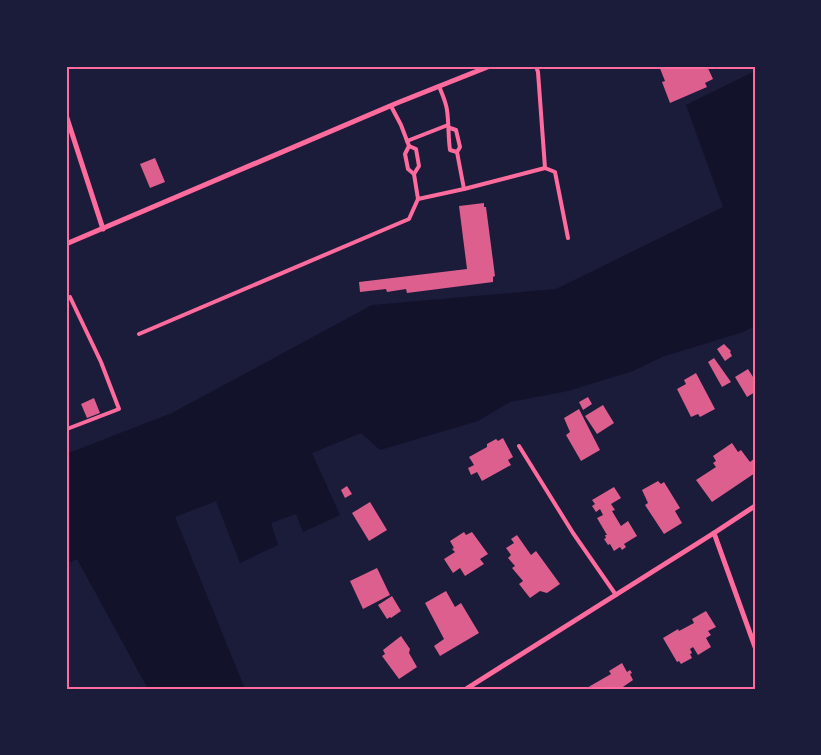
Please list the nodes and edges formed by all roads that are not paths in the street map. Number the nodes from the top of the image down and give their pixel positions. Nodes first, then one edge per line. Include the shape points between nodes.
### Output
1 (490, 66) edge
2 (536, 66) edge
3 (439, 86) junction
4 (391, 106) junction
5 (66, 115) edge
6 (449, 126) junction
7 (407, 141) junction
8 (409, 146) junction
9 (456, 152) junction
10 (545, 168) junction
11 (414, 174) junction
12 (464, 189) junction
13 (418, 199) junction
14 (103, 229) junction
15 (568, 238) dead end
16 (66, 244) edge
17 (66, 299) edge
18 (140, 334) dead end
19 (66, 428) edge
20 (519, 446) dead end
21 (755, 506) edge
22 (714, 533) junction
23 (616, 595) junction
24 (755, 647) edge
25 (466, 689) edge

1 - 3 street
2 - 10 lane
3 - 4 street
3 - 6 lane
4 - 7 lane
4 - 14 street
5 - 14 street
6 - 7 lane
6 - 9 lane via 450,150
6 - 9 lane via 456,130 460,148
7 - 8 lane
8 - 11 lane via 405,154 408,169
8 - 11 lane via 416,149 419,166
9 - 12 lane
10 - 12 lane
10 - 15 lane via 555,172
11 - 13 lane
12 - 13 lane
13 - 18 lane via 409,219
14 - 16 street
17 - 19 lane via 70,297 119,408
20 - 23 lane
21 - 22 street
22 - 23 street
22 - 24 street
23 - 25 street

